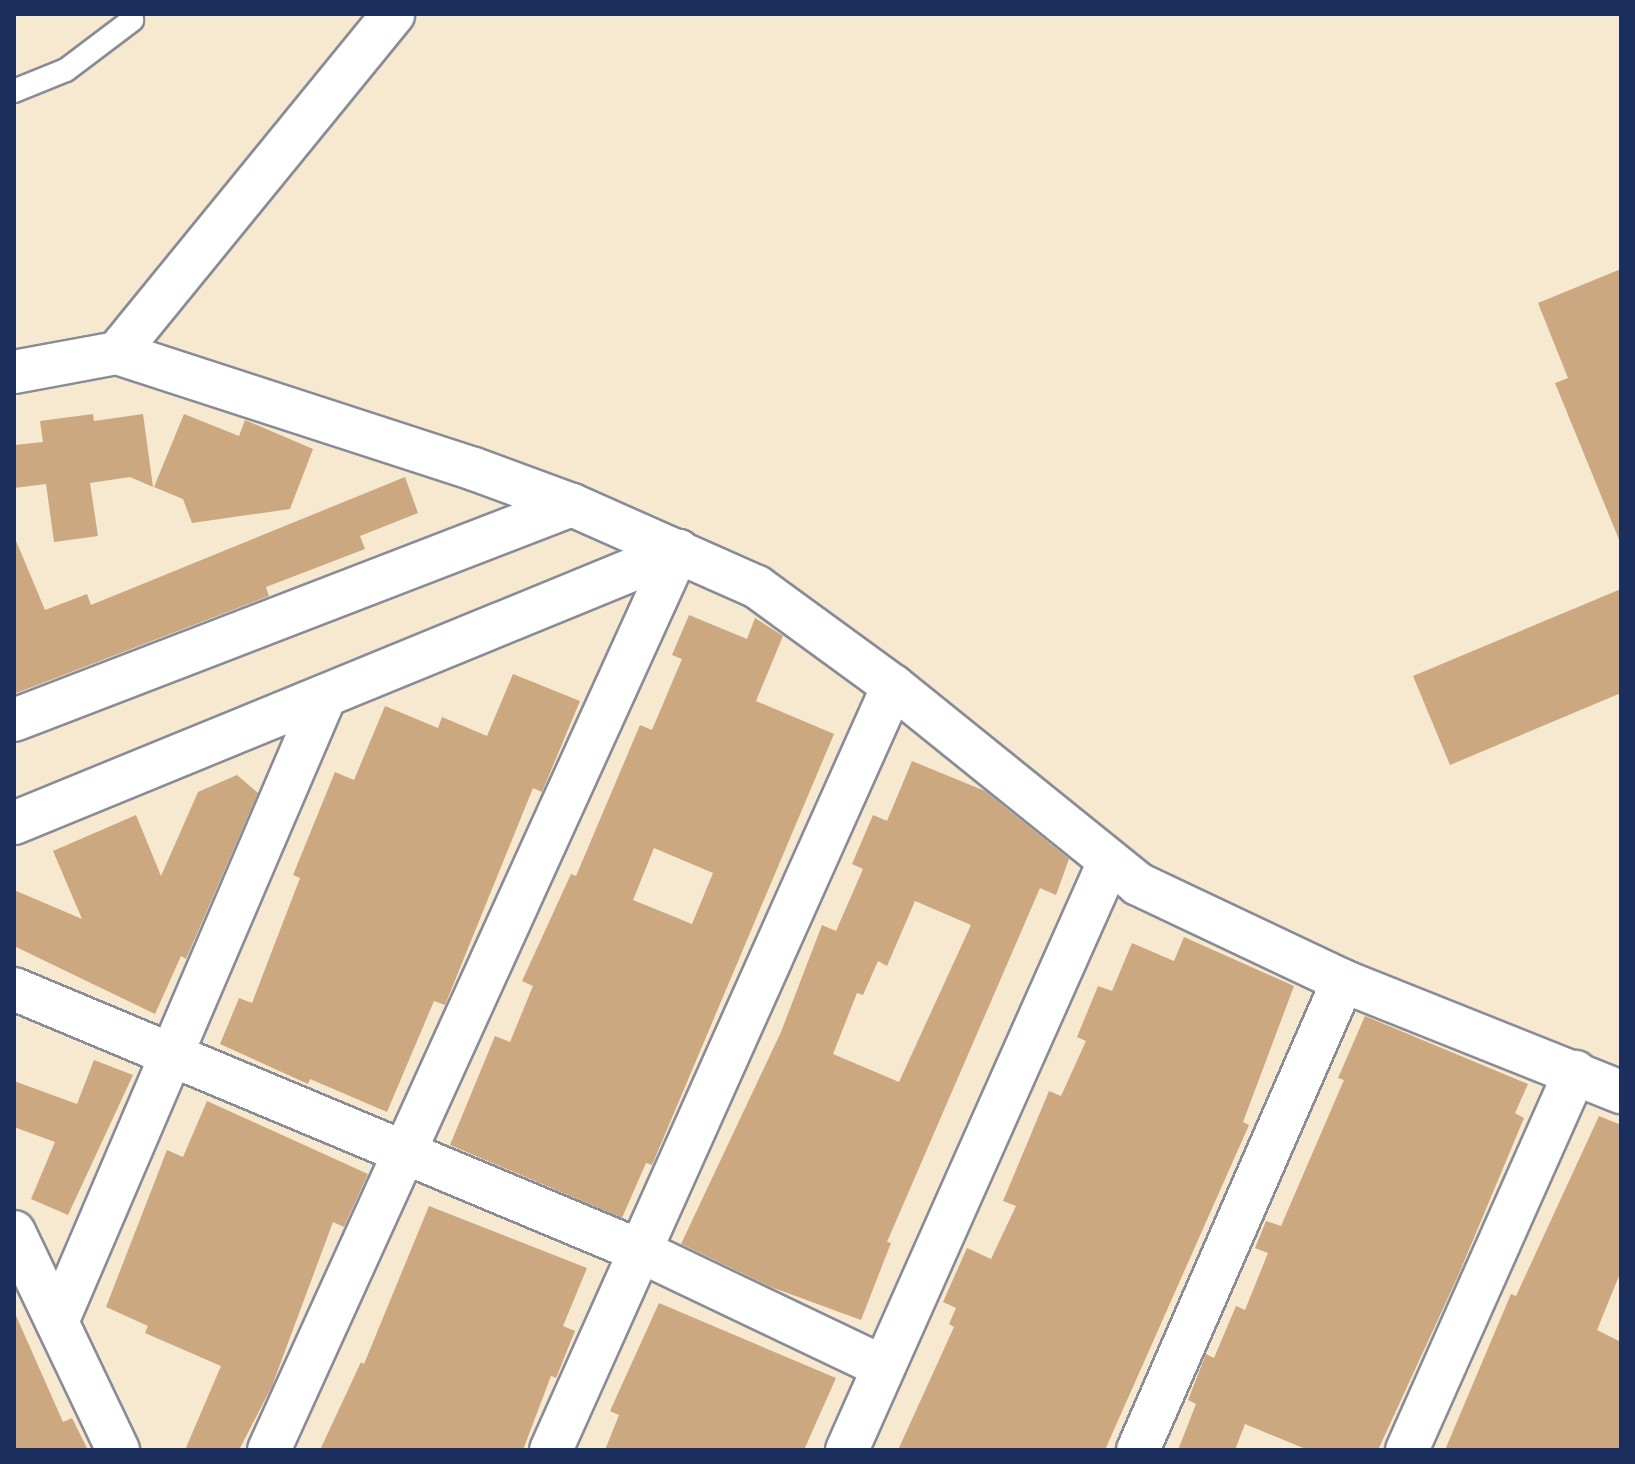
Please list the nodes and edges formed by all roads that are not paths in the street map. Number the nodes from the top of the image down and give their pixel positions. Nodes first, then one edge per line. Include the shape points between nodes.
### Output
1 (393, 14) edge
2 (132, 20) dead end
3 (14, 91) edge
4 (117, 353) junction
5 (14, 372) edge
6 (572, 505) junction
7 (678, 551) junction
8 (893, 686) junction
9 (323, 701) junction
10 (14, 720) edge
11 (14, 823) edge
12 (1108, 864) junction
13 (1343, 981) junction
14 (14, 989) edge
15 (173, 1053) junction
16 (1575, 1072) junction
17 (1621, 1092) edge
18 (400, 1154) junction
19 (14, 1232) edge
20 (640, 1251) junction
21 (57, 1322) junction
22 (883, 1367) junction
23 (118, 1450) edge
24 (269, 1450) edge
25 (551, 1450) edge
26 (847, 1450) edge
27 (1138, 1450) edge
28 (1407, 1450) edge

1 - 4 street
2 - 3 lane via 66,70
4 - 5 street
4 - 6 street
6 - 7 street
6 - 10 street
7 - 8 street via 757,587
7 - 9 street
7 - 18 street
8 - 12 street
8 - 20 street
9 - 11 street
9 - 15 street
12 - 13 street via 1138,884
12 - 22 street
13 - 16 street
13 - 27 street
14 - 15 street
15 - 18 street
15 - 21 street
16 - 17 street
16 - 28 street
18 - 20 street
18 - 24 street
19 - 21 street
20 - 22 street
20 - 25 street
21 - 23 street
22 - 26 street

